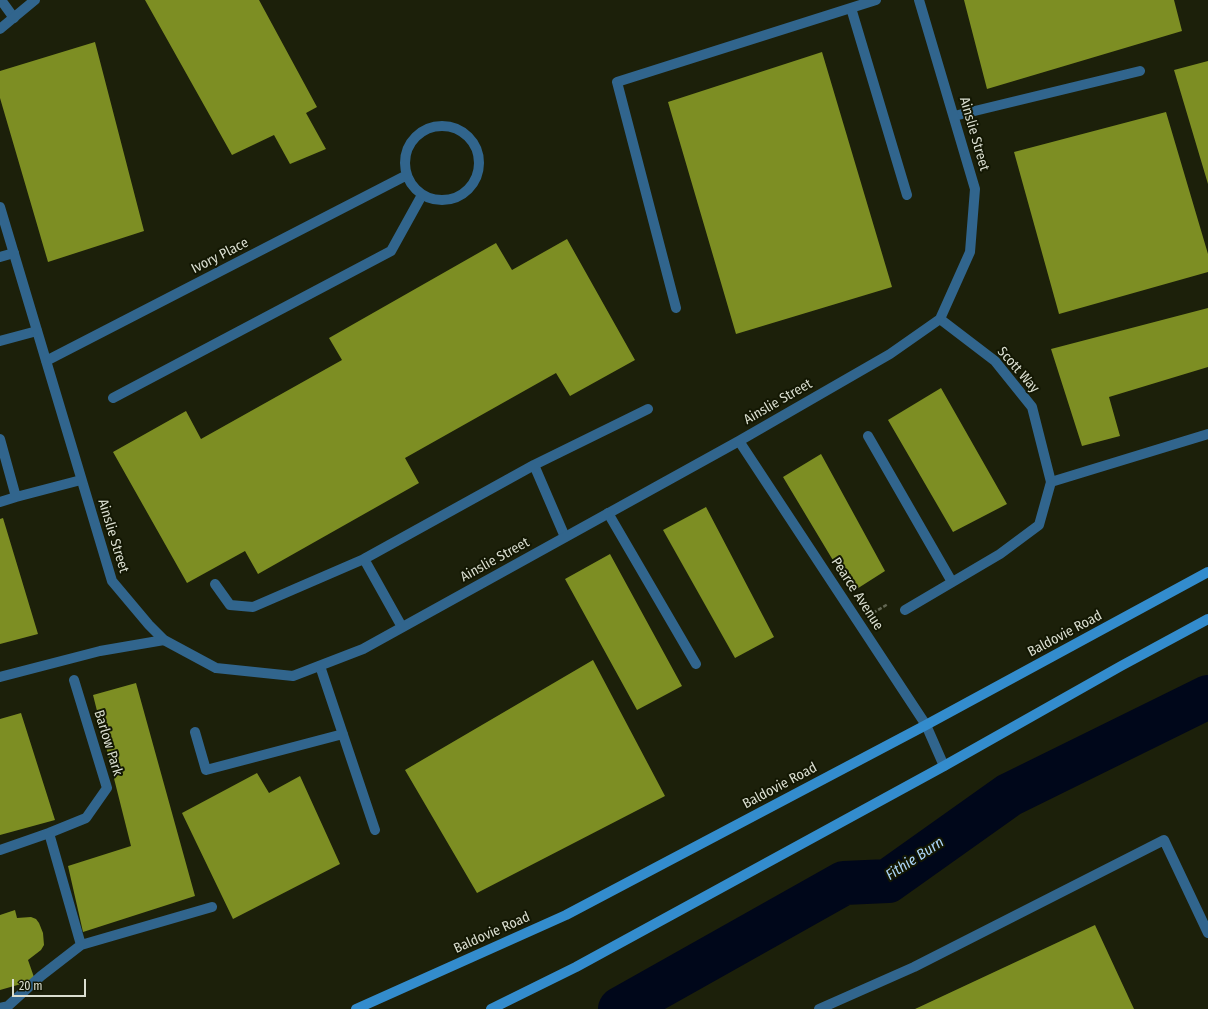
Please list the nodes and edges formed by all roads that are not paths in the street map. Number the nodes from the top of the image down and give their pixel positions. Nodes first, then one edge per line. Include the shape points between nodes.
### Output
1 (1, 0) edge
2 (35, 0) edge
3 (876, 0) edge
4 (920, 0) edge
5 (851, 8) junction
6 (14, 18) junction
7 (0, 29) edge
8 (1140, 71) dead end
9 (954, 116) junction
10 (407, 175) junction
11 (422, 195) junction
12 (907, 195) dead end
13 (0, 207) edge
14 (14, 253) junction
15 (0, 257) edge
16 (676, 308) dead end
17 (940, 318) junction
18 (37, 331) junction
19 (0, 340) edge
20 (46, 361) junction
21 (113, 398) dead end
22 (648, 409) dead end
23 (1208, 434) edge
24 (868, 436) dead end
25 (0, 439) edge
26 (739, 441) junction
27 (534, 465) junction
28 (82, 480) junction
29 (1051, 482) junction
30 (16, 497) junction
31 (0, 502) edge
32 (608, 513) junction
33 (566, 537) junction
34 (364, 559) junction
35 (1208, 572) edge
36 (952, 582) junction
37 (215, 584) dead end
38 (905, 610) road end
39 (1208, 619) edge
40 (402, 627) junction
41 (164, 640) junction
42 (696, 664) dead end
43 (320, 666) junction
44 (0, 677) edge
45 (74, 680) dead end
46 (926, 725) junction
47 (195, 732) dead end
48 (343, 734) junction
49 (944, 766) junction
50 (375, 830) dead end
51 (49, 833) junction
52 (0, 850) edge
53 (212, 907) dead end
54 (1208, 933) edge
55 (81, 945) junction
56 (0, 1008) edge
57 (356, 1009) edge
58 (491, 1009) edge
59 (819, 1009) edge

1 - 6 street
2 - 6 street
3 - 5 street
4 - 9 street, Ainslie Street
5 - 12 street
5 - 16 street via 617,82
6 - 7 street
8 - 9 street
9 - 17 street, Ainslie Street via 975,189 970,252
10 - 11 street
10 - 11 street via 406,152 411,141 425,129 446,125 458,128 469,135 476,146 480,162 475,181 467,191 446,200 434,200
10 - 20 street, Ivory Place
11 - 21 street via 391,250
13 - 14 street, Ainslie Street
14 - 15 street
14 - 18 street, Ainslie Street
17 - 26 street, Ainslie Street via 890,354
17 - 29 street, Scott Way via 995,361 1032,407
18 - 19 street
18 - 20 street, Ainslie Street
20 - 28 street, Ainslie Street
22 - 27 street
23 - 29 street
24 - 36 street
25 - 30 street
26 - 32 street, Ainslie Street
26 - 46 street, Pearce Avenue
27 - 33 street
27 - 34 street
28 - 30 street
28 - 41 street, Ainslie Street via 112,582
29 - 36 street, Scott Way via 1039,525 1000,554
30 - 31 street
32 - 33 street, Ainslie Street
32 - 42 street
33 - 40 street, Ainslie Street
34 - 37 street via 253,607 230,605
34 - 40 street
35 - 46 main road, Baldovie Road
36 - 38 street, Scott Way
39 - 49 main road
40 - 43 street, Ainslie Street via 363,649
41 - 43 street, Ainslie Street via 216,668 293,676
41 - 44 street via 100,651
43 - 48 street
45 - 51 street, Barlow Park via 107,788 86,818
46 - 49 street, Pearce Avenue
46 - 57 main road, Baldovie Road via 566,915
47 - 48 street via 206,770
48 - 50 street
49 - 58 main road via 576,967
51 - 52 street, Barlow Park
51 - 55 street
53 - 55 street
54 - 59 street via 1164,840 914,967
55 - 56 street via 8,1006

